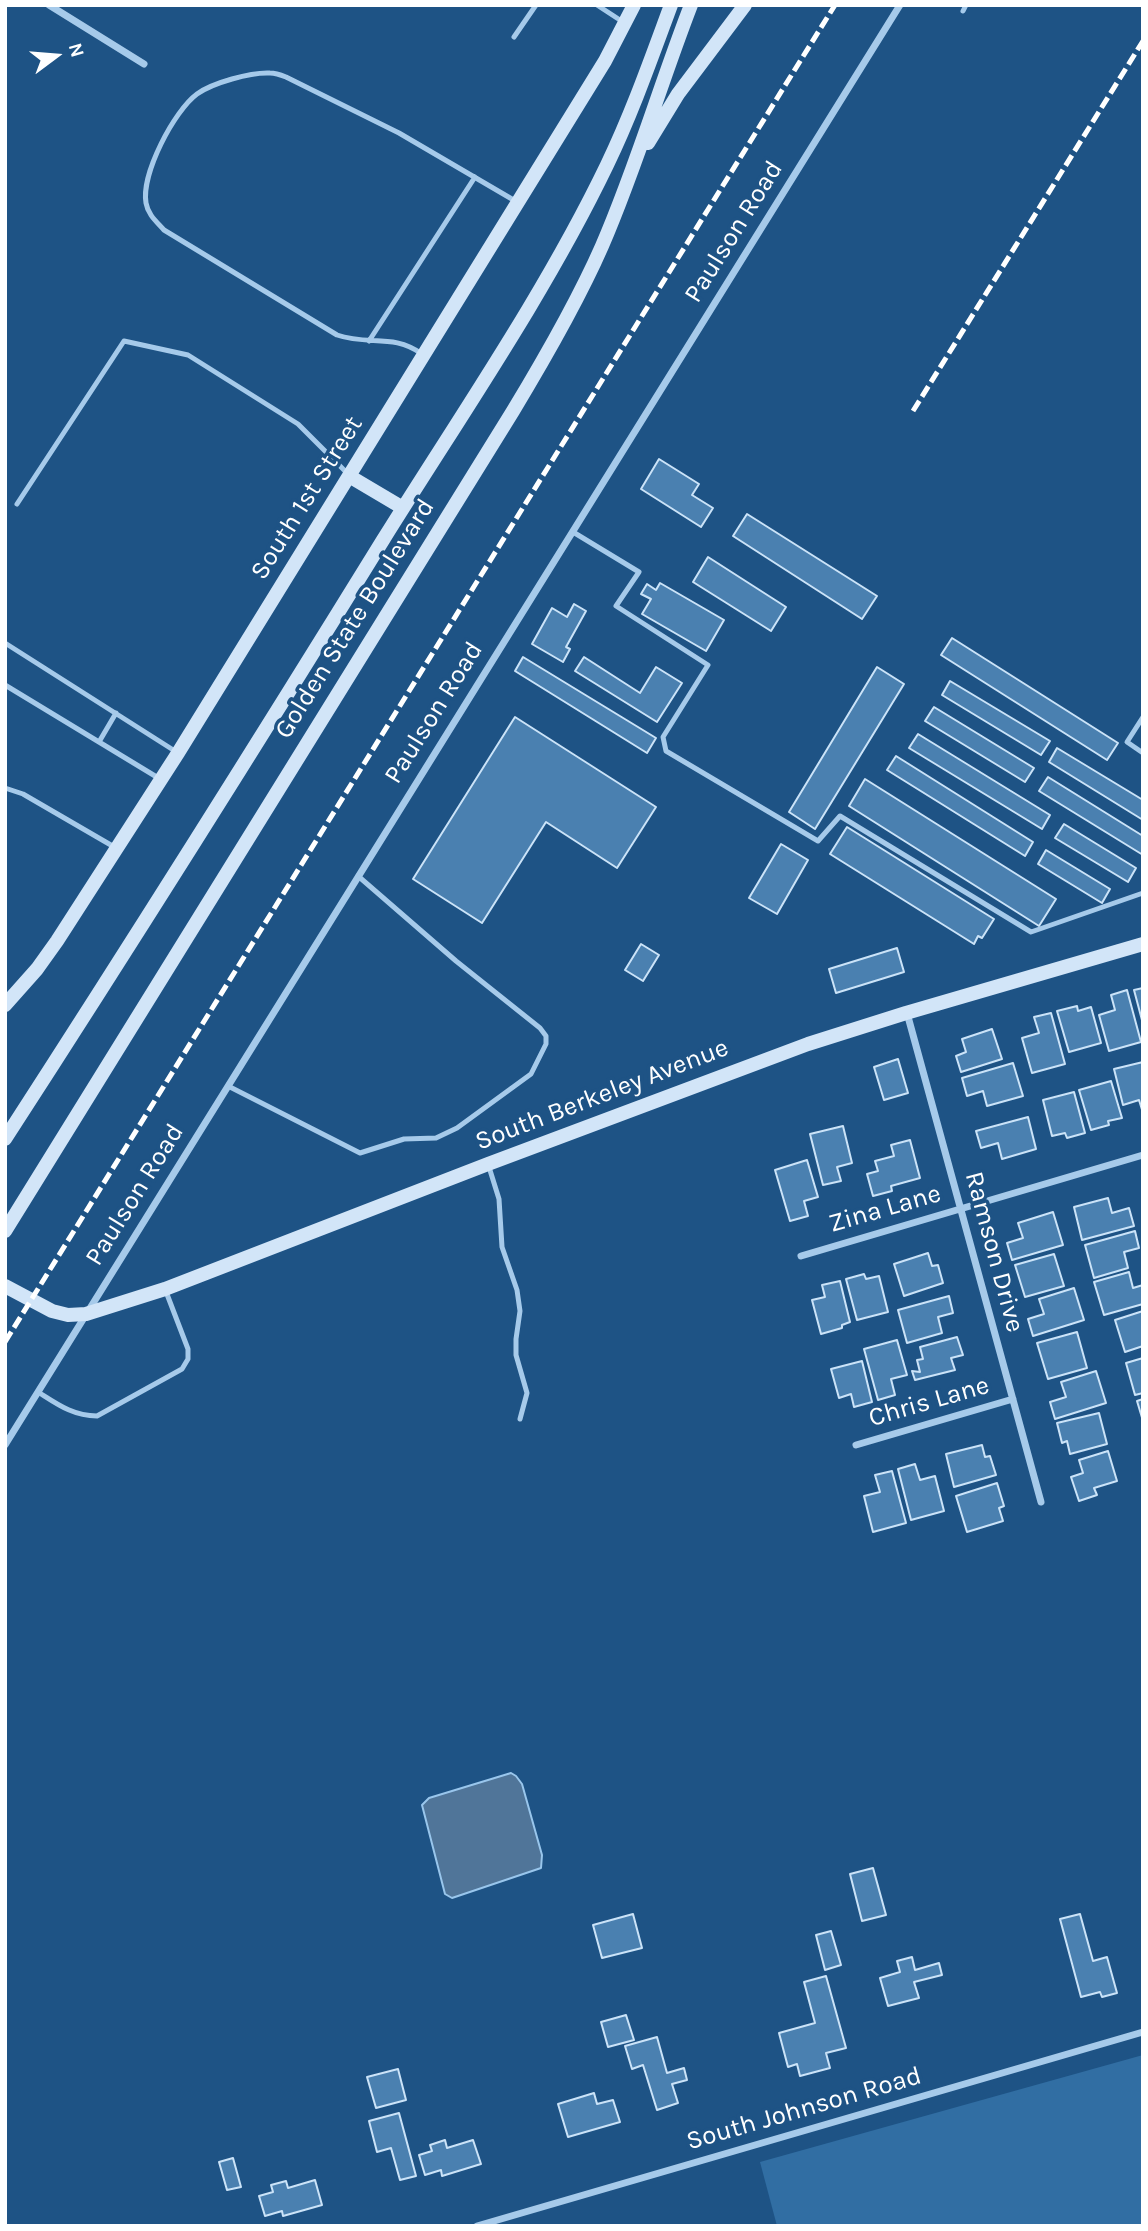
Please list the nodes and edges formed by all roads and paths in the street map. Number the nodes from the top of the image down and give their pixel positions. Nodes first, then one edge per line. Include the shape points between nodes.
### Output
1 (49, 5) edge
2 (69, 5) edge
3 (536, 5) edge
4 (597, 5) edge
5 (635, 5) edge
6 (671, 5) edge
7 (691, 5) edge
8 (744, 5) edge
9 (900, 5) edge
10 (64, 14) junction
11 (625, 24) junction
12 (514, 37) dead end
13 (144, 64) dead end
14 (632, 172) junction
15 (475, 177) junction
16 (517, 202) junction
17 (369, 341) junction
18 (423, 355) junction
19 (349, 476) junction
20 (17, 504) dead end
21 (403, 508) junction
22 (572, 532) junction
23 (5, 643) edge
24 (5, 685) edge
25 (116, 713) junction
26 (1143, 716) edge
27 (99, 742) junction
28 (178, 753) junction
29 (1143, 753) edge
30 (160, 779) junction
31 (5, 788) edge
32 (117, 849) junction
33 (358, 876) junction
34 (1143, 893) edge
35 (1143, 944) edge
36 (5, 1005) edge
37 (906, 1013) junction
38 (228, 1086) junction
39 (7, 1134) edge
40 (1143, 1155) edge
41 (488, 1164) junction
42 (961, 1209) junction
43 (5, 1231) edge
44 (801, 1256) dead end
45 (5, 1286) edge
46 (164, 1289) junction
47 (86, 1314) junction
48 (38, 1392) junction
49 (1013, 1399) junction
50 (520, 1419) dead end
51 (5, 1444) edge
52 (856, 1445) dead end
53 (1041, 1502) dead end
54 (1143, 2032) edge
55 (477, 2226) edge

1 - 10 street
2 - 10 street
3 - 12 lane
4 - 11 lane
5 - 11 main road, South 1st Street
6 - 21 main road, Golden State Boulevard via 626,122 588,202
7 - 14 main road, Golden State Boulevard
8 - 14 main road via 678,94
9 - 22 street, Paulson Road
10 - 13 street
11 - 16 main road, South 1st Street
14 - 43 main road, Golden State Boulevard via 588,276 513,411
15 - 16 lane
15 - 17 lane
15 - 17 lane via 363,114 269,73 216,83 182,109 147,177 146,202 151,215 164,230 337,335
16 - 18 main road, South 1st Street
17 - 18 lane via 405,343
18 - 19 main road, South 1st Street
19 - 20 lane via 298,424 188,355 124,341
19 - 21 main road
19 - 28 main road, South 1st Street
21 - 39 main road, Golden State Boulevard via 80,1026
22 - 33 street, Paulson Road
22 - 34 lane via 639,572 616,606 708,664 663,737 666,751 818,841 840,816 1031,932
23 - 25 lane
24 - 27 lane
25 - 27 lane
25 - 28 lane
26 - 29 lane via 1127,743
27 - 30 lane
28 - 30 main road, South 1st Street
30 - 32 main road, South 1st Street
31 - 32 lane
32 - 36 main road, South 1st Street via 48,956
33 - 38 street, Paulson Road
33 - 38 lane via 540,1028 547,1044 531,1074 436,1139 404,1139 360,1153
35 - 37 main road, South Berkeley Avenue
37 - 41 main road, South Berkeley Avenue via 808,1044
37 - 42 street, Ramson Drive
38 - 47 street, Paulson Road
40 - 42 street, Zina Lane
41 - 46 main road, South Berkeley Avenue
41 - 50 lane via 499,1199 502,1247 520,1311 516,1355 527,1393
42 - 44 street, Zina Lane
42 - 49 street, Ramson Drive
45 - 47 main road via 52,1311
46 - 47 main road, South Berkeley Avenue
46 - 48 lane via 188,1349 182,1369 97,1416 69,1411
47 - 48 street, Paulson Road
48 - 51 street, Paulson Road
49 - 52 street, Chris Lane
49 - 53 street, Ramson Drive
54 - 55 street, South Johnson Road

